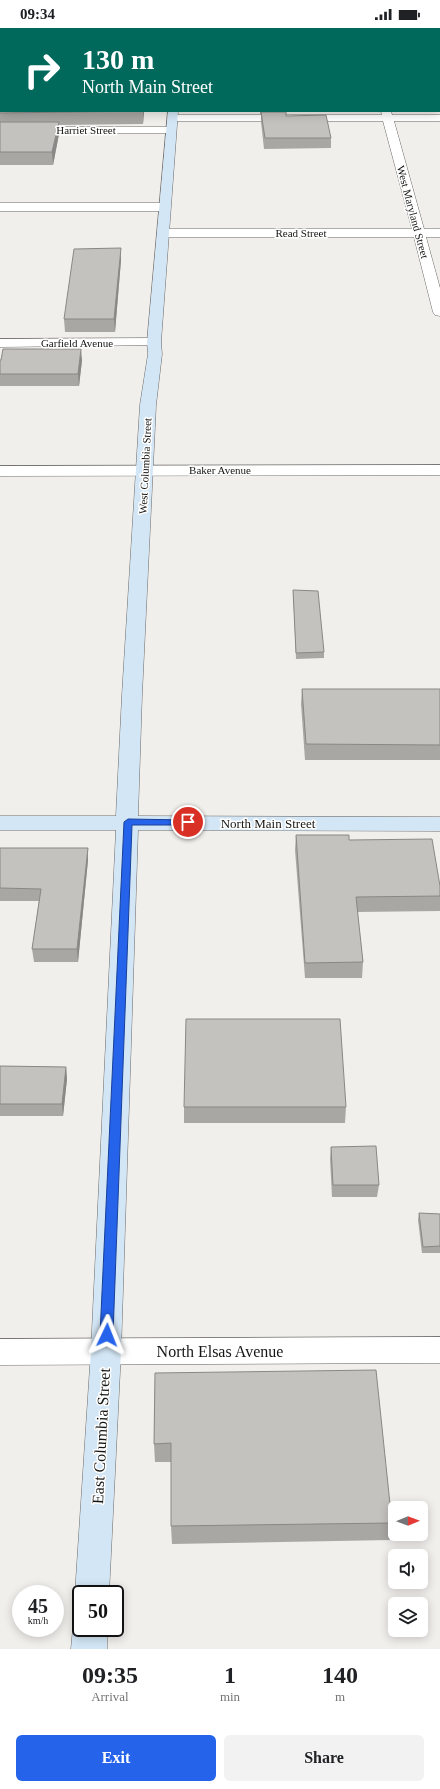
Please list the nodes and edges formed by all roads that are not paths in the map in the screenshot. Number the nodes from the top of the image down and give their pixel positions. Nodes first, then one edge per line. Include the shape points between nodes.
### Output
1 (172, 114) edge
2 (387, 114) edge
3 (440, 118) edge
4 (0, 130) edge
5 (171, 130) junction
6 (0, 207) edge
7 (164, 207) junction
8 (163, 233) junction
9 (419, 233) junction
10 (440, 233) edge
11 (440, 312) edge
12 (154, 342) junction
13 (0, 343) edge
14 (146, 470) junction
15 (440, 470) edge
16 (0, 471) edge
17 (0, 822) edge
18 (128, 822) junction
19 (440, 824) edge
20 (440, 1350) edge
21 (106, 1351) junction
22 (0, 1352) edge
23 (93, 1585) edge
24 (90, 1637) edge
25 (89, 1649) edge

1 - 2 street
1 - 5 main road, West Columbia Street
2 - 3 street
2 - 9 street, West Maryland Street
4 - 5 street, Harriet Street
5 - 7 main road, West Columbia Street
6 - 7 street
7 - 8 main road, West Columbia Street
8 - 9 street, Read Street
8 - 12 main road, West Columbia Street
9 - 10 street, Read Street
9 - 11 street, West Maryland Street
12 - 13 street, Garfield Avenue
12 - 14 main road, West Columbia Street via 148,405
14 - 15 street, Baker Avenue
14 - 16 street, Baker Avenue
14 - 18 main road, West Columbia Street via 132,695
17 - 18 main road, North Main Street
18 - 19 main road, North Main Street
18 - 21 main road, East Columbia Street
20 - 21 street, North Elsas Avenue
21 - 22 street, North Elsas Avenue
21 - 23 main road, East Columbia Street
24 - 25 main road

